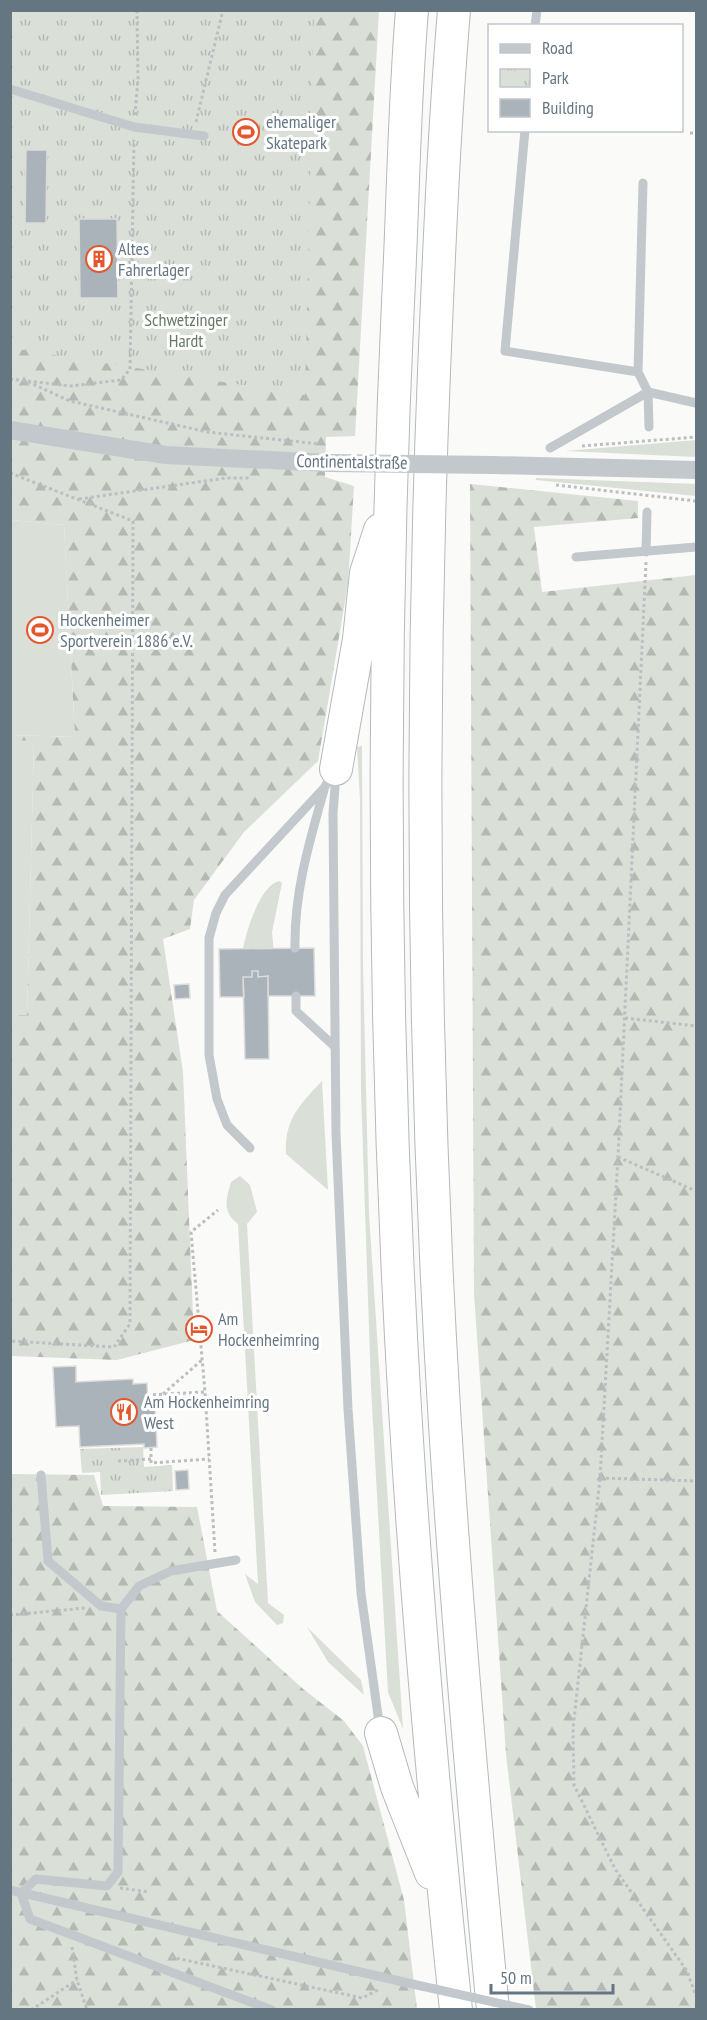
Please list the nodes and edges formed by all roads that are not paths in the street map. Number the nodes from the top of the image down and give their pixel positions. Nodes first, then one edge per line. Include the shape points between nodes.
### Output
1 (412, 10) edge
2 (454, 10) edge
3 (10, 89) edge
4 (525, 132) edge
5 (204, 136) dead end
6 (643, 183) dead end
7 (638, 372) junction
8 (648, 392) junction
9 (696, 403) edge
10 (649, 427) dead end
11 (10, 430) edge
12 (550, 448) road end
13 (696, 470) edge
14 (389, 503) junction
15 (647, 512) dead end
16 (696, 547) edge
17 (646, 552) junction
18 (576, 557) dead end
19 (330, 779) junction
20 (295, 948) dead end
21 (296, 996) dead end
22 (333, 1046) junction
23 (250, 1148) dead end
24 (41, 1475) dead end
25 (236, 1560) dead end
26 (121, 1609) junction
27 (381, 1733) joint
28 (10, 1890) edge
29 (21, 1893) junction
30 (445, 1907) junction
31 (272, 2010) edge
32 (456, 2010) edge
33 (494, 2010) edge
34 (529, 2010) edge

1 - 14 highway
2 - 33 highway via 429,503 425,717 429,1024 444,1405 460,1642
3 - 5 lane via 134,127
4 - 7 lane via 505,351
6 - 7 lane
7 - 8 lane
8 - 9 lane
8 - 10 lane
8 - 12 lane
11 - 13 street, Continentalstraße, bridge via 165,455 326,454 493,465
14 - 19 highway via 366,573 359,639
14 - 30 highway via 386,817 392,1118 406,1430
15 - 17 lane
16 - 17 lane
17 - 18 lane
19 - 20 lane via 301,872
19 - 22 lane
19 - 23 lane via 225,895 208,938 209,1055 217,1099 227,1125
21 - 22 lane via 296,1011
22 - 27 lane via 360,1593
24 - 26 lane via 48,1561 101,1606
25 - 26 lane via 171,1571 139,1586
26 - 29 lane via 118,1872 107,1886 36,1879
27 - 30 highway via 397,1787
28 - 29 lane
29 - 31 lane via 30,1919
29 - 34 lane, bridge
30 - 32 highway

